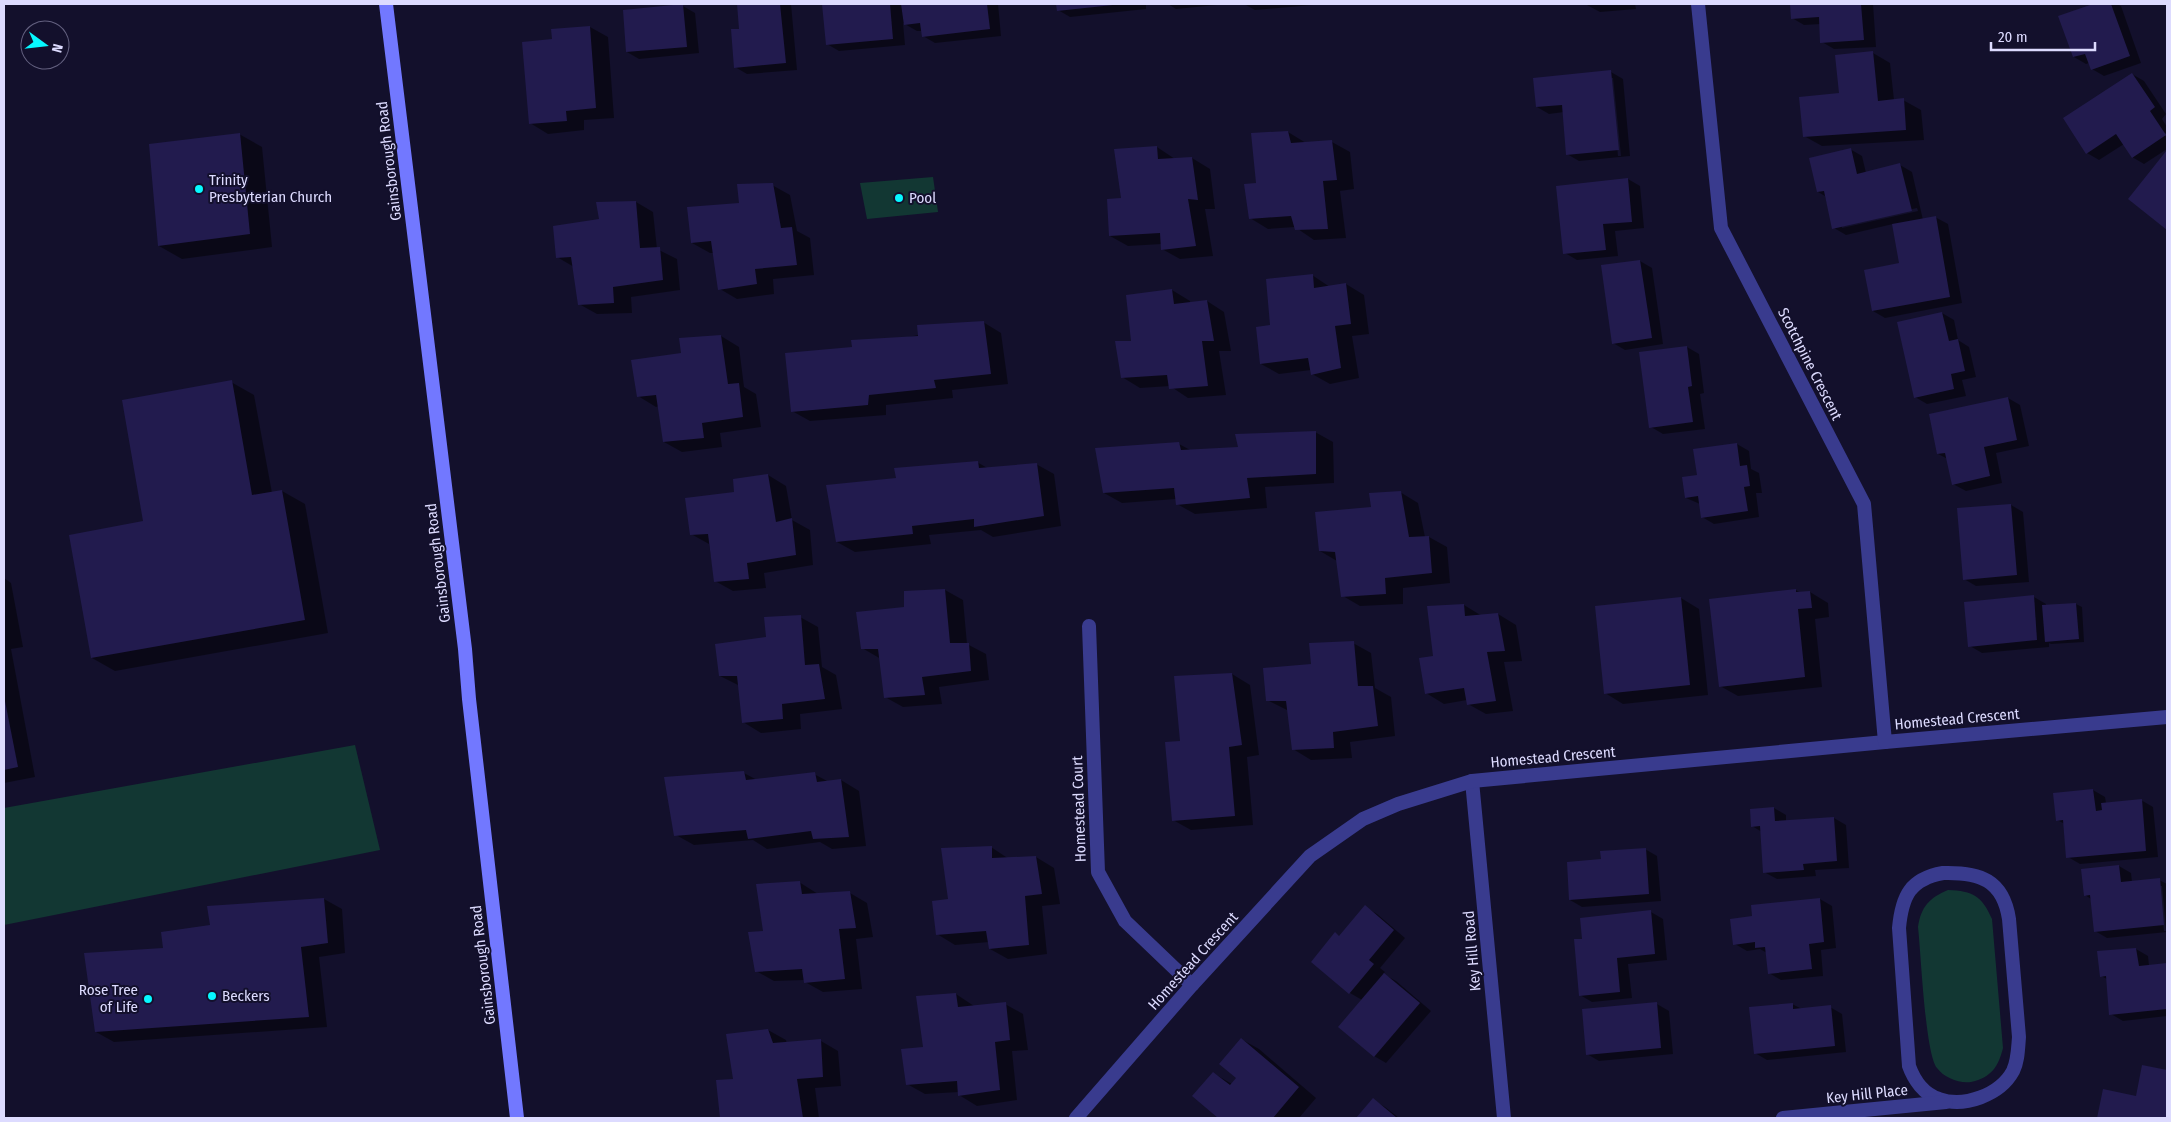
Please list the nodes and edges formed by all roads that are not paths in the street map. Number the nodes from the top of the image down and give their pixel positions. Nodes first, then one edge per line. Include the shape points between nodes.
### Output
1 (386, 4) edge
2 (1698, 4) edge
3 (1088, 626) dead end
4 (2167, 717) edge
5 (1885, 742) junction
6 (1472, 781) junction
7 (1192, 985) junction
8 (1956, 1101) junction
9 (517, 1118) edge
10 (1076, 1118) edge
11 (1504, 1118) edge
12 (1783, 1118) edge

1 - 9 main road, Gainsborough Road via 465,649 468,699
2 - 5 street, Scotchpine Crescent via 1721,228 1864,504
3 - 7 street, Homestead Court via 1098,872 1125,921
4 - 5 street, Homestead Crescent
5 - 6 street, Homestead Crescent
6 - 7 street, Homestead Crescent via 1398,804 1363,819 1310,856
6 - 11 street, Key Hill Road
7 - 10 street, Homestead Crescent
8 - 8 street, Key Hill Place via 1988,1094 2003,1083 2013,1072 2019,1037 2006,902 2000,890 1988,881 1959,873 1943,873 1929,876 1907,894 1901,907 1899,928 1909,1066 1914,1080 1925,1090 1939,1099
8 - 12 street, Key Hill Place

